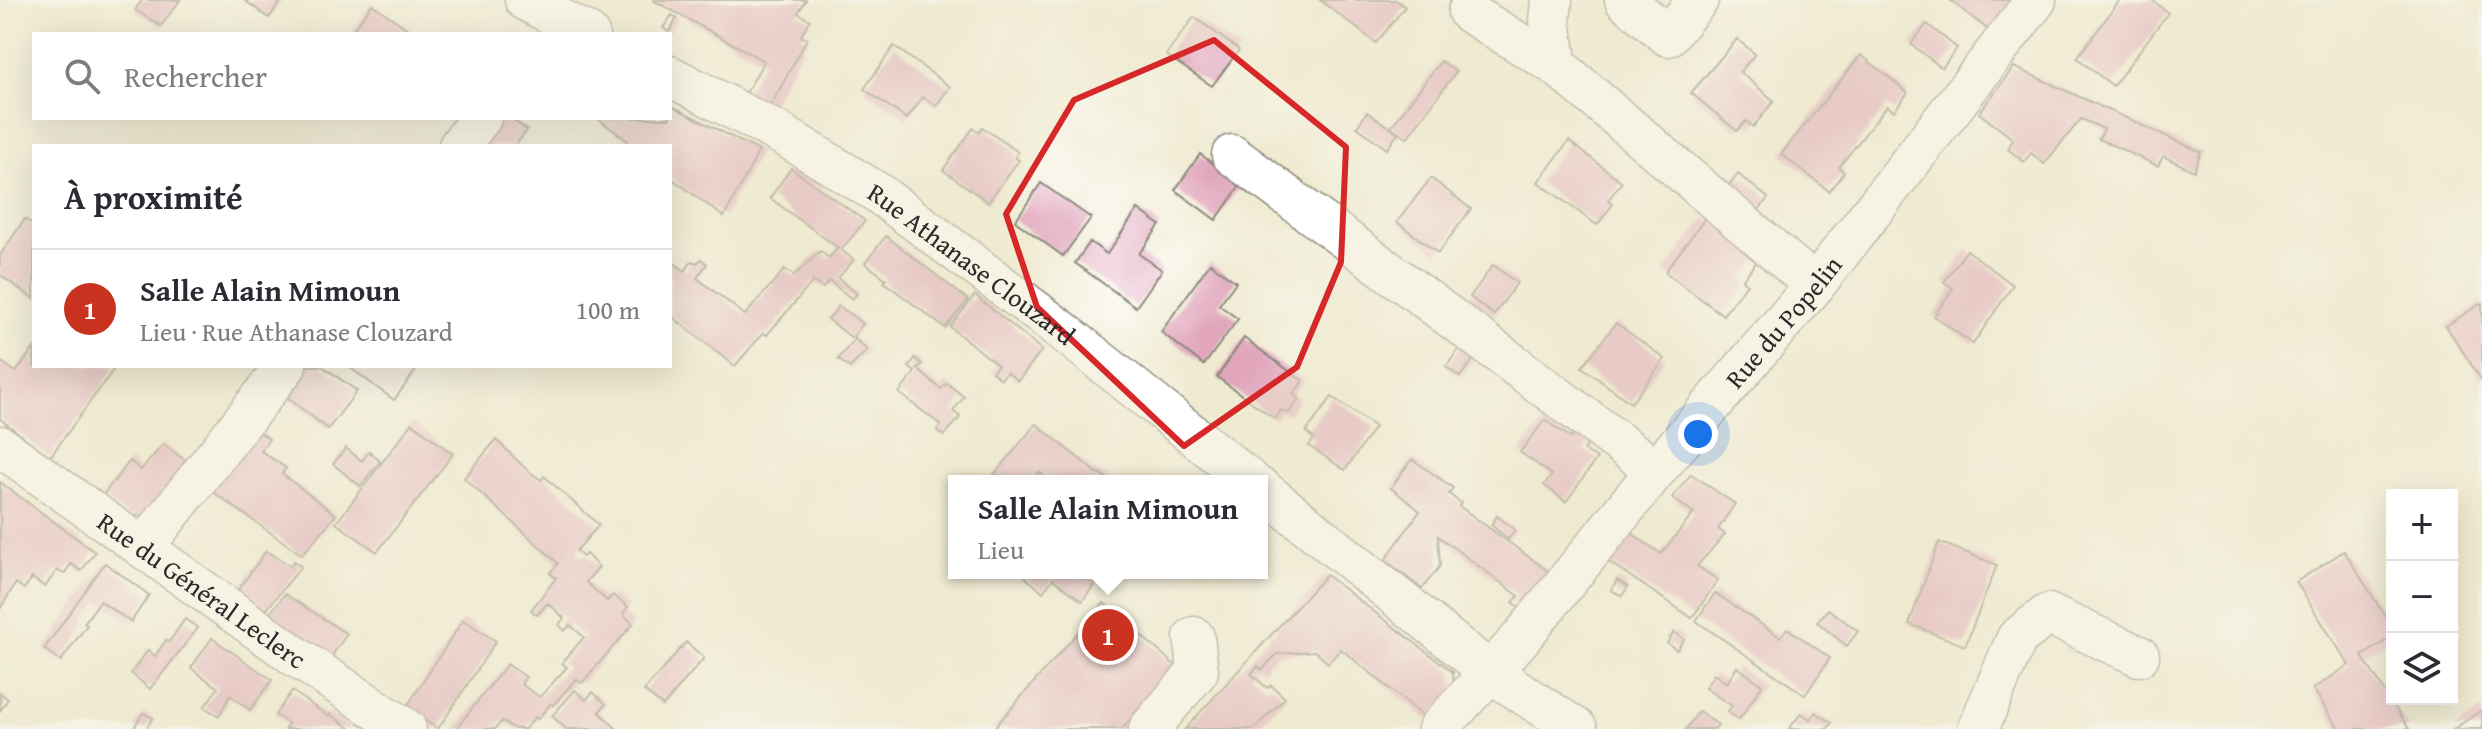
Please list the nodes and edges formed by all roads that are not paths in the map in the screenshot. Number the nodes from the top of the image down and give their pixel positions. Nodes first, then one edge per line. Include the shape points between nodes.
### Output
1 (1552, 0) edge
2 (1625, 0) edge
3 (1698, 0) edge
4 (2036, 0) edge
5 (1468, 12) dead end
6 (1557, 66) junction
7 (672, 77) edge
8 (479, 120) edge
9 (461, 144) edge
10 (1232, 155) dead end
11 (1815, 285) junction
12 (284, 368) edge
13 (0, 446) edge
14 (1656, 470) junction
15 (1235, 472) edge
16 (1268, 496) edge
17 (143, 548) junction
18 (1194, 637) dead end
19 (2139, 656) dead end
20 (1490, 672) junction
21 (406, 729) edge
22 (1149, 729) edge
23 (1438, 729) edge
24 (1577, 729) edge
25 (1978, 729) edge

1 - 6 street
2 - 3 street via 1668,36
4 - 11 street, Rue du Popelin
5 - 6 street
6 - 11 street
7 - 15 street, Rue Athanase Clouzard via 878,193 1064,332
8 - 9 street
10 - 14 street
11 - 14 street, Rue du Popelin
12 - 17 street
13 - 17 street, Rue du Général Leclerc
14 - 20 street, Rue du Popelin
16 - 20 street via 1290,522
17 - 21 street, Rue du Général Leclerc
18 - 22 street via 1198,671
19 - 25 street via 2048,614 2017,638
20 - 23 street, Rue du Popelin
20 - 24 street

